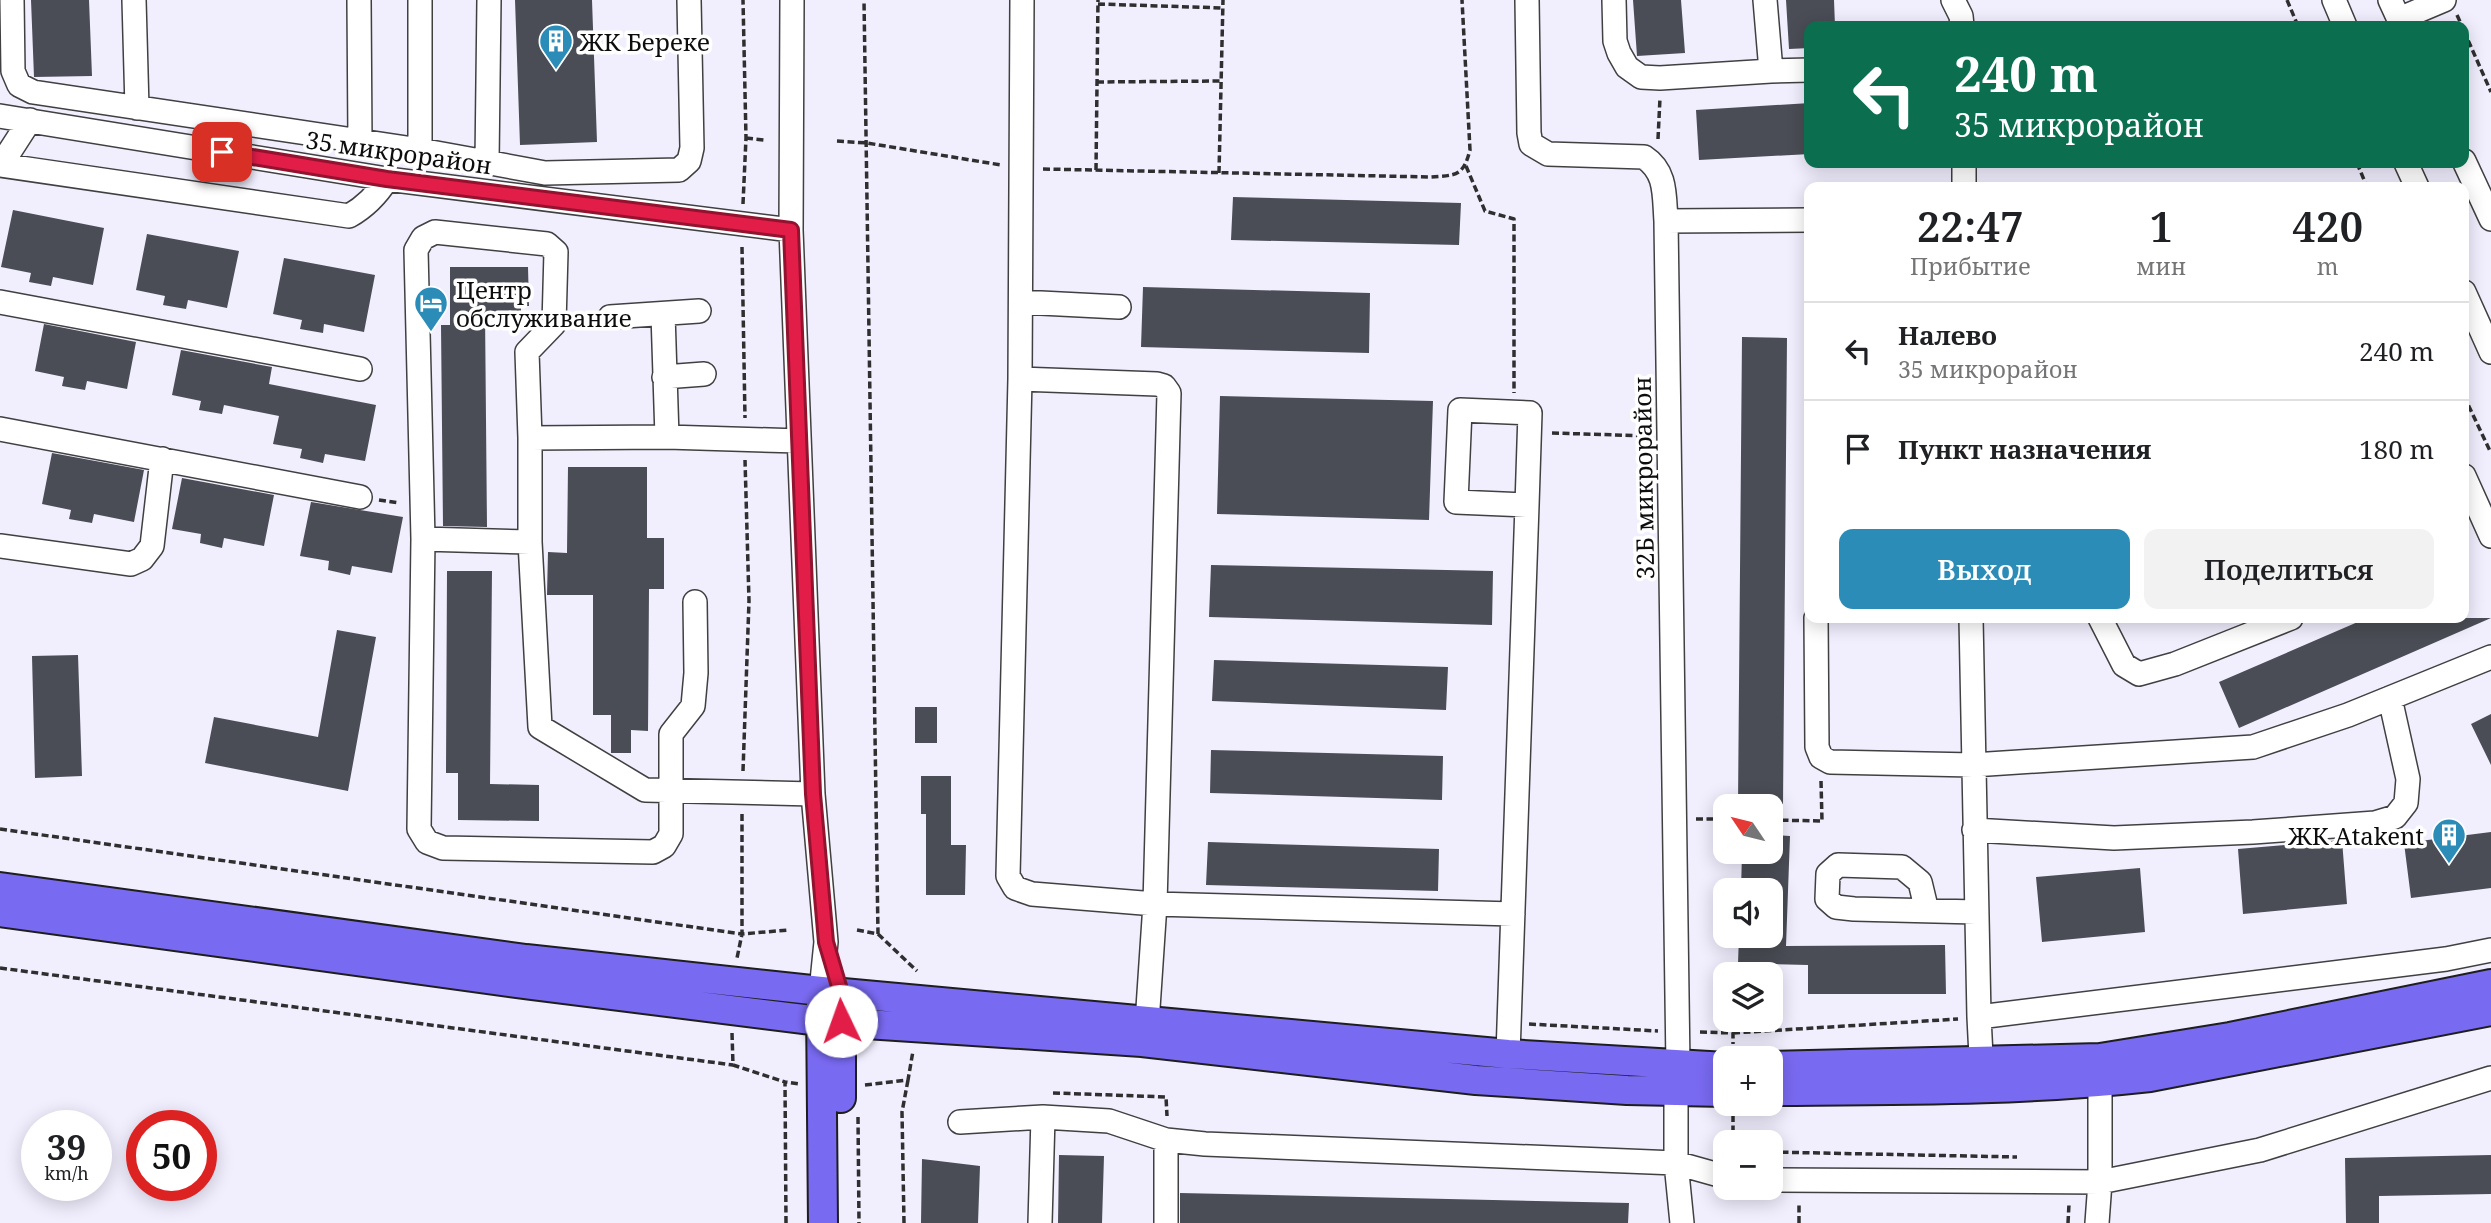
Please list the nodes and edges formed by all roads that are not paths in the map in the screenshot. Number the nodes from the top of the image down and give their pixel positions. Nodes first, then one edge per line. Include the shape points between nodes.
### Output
1 (12, 0) edge
2 (134, 0) edge
3 (359, 0) edge
4 (420, 0) edge
5 (489, 0) edge
6 (689, 0) edge
7 (792, 0) edge
8 (1022, 0) edge
9 (1527, 0) edge
10 (1614, 0) edge
11 (1765, 0) edge
12 (1952, 0) edge
13 (2334, 0) edge
14 (2444, 0) edge
15 (2397, 15) edge
16 (1962, 21) edge
17 (2343, 21) edge
18 (1804, 70) edge
19 (1771, 71) junction
20 (137, 108) junction
21 (0, 116) edge
22 (30, 120) junction
23 (360, 141) junction
24 (420, 150) junction
25 (487, 162) junction
26 (1, 165) edge
27 (2467, 168) edge
28 (387, 179) junction
29 (2491, 219) edge
30 (1804, 220) edge
31 (1666, 221) junction
32 (791, 230) junction
33 (0, 302) edge
34 (1021, 302) junction
35 (2469, 303) edge
36 (1119, 307) dead end
37 (699, 312) dead end
38 (663, 314) junction
39 (610, 317) dead end
40 (2491, 352) edge
41 (360, 369) dead end
42 (704, 374) dead end
43 (664, 377) junction
44 (1020, 379) junction
45 (0, 429) edge
46 (667, 437) junction
47 (530, 438) junction
48 (799, 441) junction
49 (163, 459) junction
50 (2469, 487) edge
51 (360, 497) road end
52 (1527, 505) junction
53 (2491, 536) edge
54 (423, 539) junction
55 (530, 542) junction
56 (0, 546) edge
57 (695, 603) dead end
58 (1815, 623) edge
59 (1971, 623) edge
60 (2103, 623) edge
61 (2278, 623) edge
62 (2491, 657) edge
63 (2390, 698) junction
64 (1973, 765) junction
65 (670, 790) junction
66 (813, 794) junction
67 (1975, 830) junction
68 (0, 887) edge
69 (1155, 904) junction
70 (1927, 911) dead end
71 (0, 912) edge
72 (1976, 912) junction
73 (1513, 914) junction
74 (2491, 950) edge
75 (2491, 984) edge
76 (831, 1007) junction
77 (2491, 1011) edge
78 (1979, 1017) junction
79 (1147, 1023) junction
80 (1508, 1054) junction
81 (1982, 1061) junction
82 (1713, 1063) edge
83 (1783, 1066) edge
84 (2100, 1070) junction
85 (1677, 1078) junction
86 (2491, 1079) edge
87 (831, 1087) junction
88 (1713, 1088) edge
89 (1982, 1089) junction
90 (1783, 1091) edge
91 (1043, 1116) junction
92 (960, 1122) dead end
93 (1166, 1140) junction
94 (1676, 1163) junction
95 (1713, 1173) edge
96 (1783, 1180) edge
97 (2100, 1182) junction
98 (823, 1223) edge
99 (841, 1223) edge
100 (1041, 1223) edge
101 (1166, 1223) edge
102 (1682, 1223) edge
103 (2097, 1223) edge

1 - 20 street via 13,71 19,85 33,92
2 - 20 street
3 - 23 street
4 - 24 street
5 - 25 street
6 - 25 street via 692,148 689,161 679,170 545,173
7 - 32 street
8 - 34 street
9 - 31 street, 32Б микрорайон via 1531,144 1548,154 1644,157 1662,176
10 - 19 street via 1615,41 1626,67 1641,78
11 - 19 street
12 - 16 street
13 - 17 street
14 - 15 street
18 - 19 street
20 - 23 street
21 - 22 street, 35 микрорайон
22 - 26 street
22 - 28 street, 35 микрорайон
23 - 24 street
24 - 25 street
26 - 28 street via 349,216 379,192
27 - 29 street
28 - 32 street, 35 микрорайон
30 - 31 street
31 - 85 street, 32Б микрорайон
32 - 48 street
33 - 41 street
34 - 36 street
34 - 44 street
35 - 40 street
37 - 38 street
38 - 39 street
38 - 43 street
42 - 43 street
43 - 46 street
44 - 69 street via 1008,876 1015,888 1032,894
44 - 69 street via 1157,384 1169,393
45 - 49 street
46 - 47 street
46 - 48 street
47 - 54 street via 527,352 554,324 556,252 547,244 435,232 422,238 416,250
47 - 55 street
48 - 66 street
49 - 51 street
49 - 56 street via 152,546 142,559 131,564
50 - 53 street
52 - 52 street via 1530,413 1460,410 1456,502
52 - 73 street
54 - 55 street
54 - 65 street via 419,829 427,842 443,848 653,852 664,846 671,834
55 - 65 street via 540,727 645,790
57 - 65 street via 693,706 671,734
58 - 64 street via 1817,747 1821,757 1830,762
59 - 64 street
60 - 61 street via 2124,665 2139,674
62 - 63 street
63 - 64 street via 2253,747
63 - 67 street via 2407,779 2406,803 2395,817 2375,823 2114,838
64 - 67 street
65 - 66 street
66 - 76 street
67 - 72 street
68 - 76 main road via 526,959
69 - 73 street
69 - 79 street
70 - 72 street
71 - 76 main road via 531,985
72 - 78 street
73 - 80 street
74 - 78 street
75 - 84 main road via 2230,1037
76 - 79 main road
76 - 85 main road via 1476,1080
76 - 87 main road
77 - 84 main road via 2150,1077
78 - 81 street
79 - 80 main road
80 - 85 main road
81 - 83 main road
81 - 84 main road
81 - 89 street
82 - 85 main road
84 - 89 main road
84 - 97 street
85 - 88 main road
85 - 94 street, 32Б микрорайон
86 - 97 street via 2260,1150
87 - 98 main road
87 - 99 main road
89 - 90 main road
91 - 92 street
91 - 93 street via 1109,1121
91 - 100 street
93 - 94 street
93 - 101 street
94 - 95 street
94 - 102 street, 32Б микрорайон
96 - 97 street
97 - 103 street

